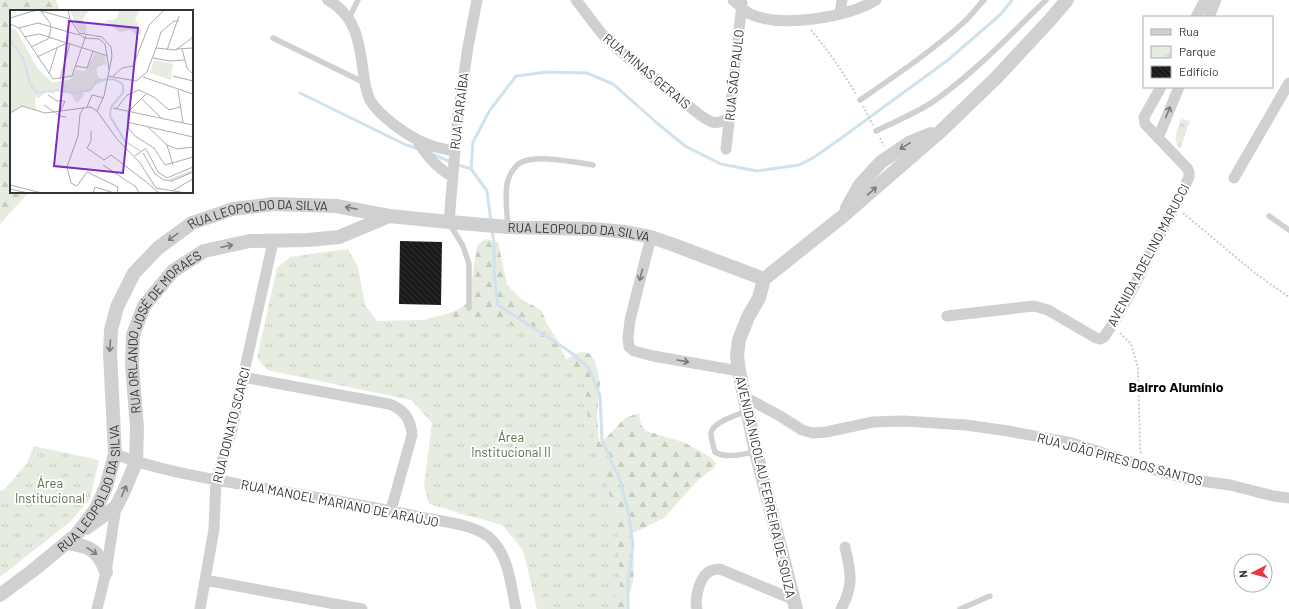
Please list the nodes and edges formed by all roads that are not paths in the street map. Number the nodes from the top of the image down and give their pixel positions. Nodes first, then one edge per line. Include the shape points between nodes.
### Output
1 (328, 0) edge
2 (358, 0) edge
3 (477, 0) edge
4 (576, 0) edge
5 (733, 0) edge
6 (842, 0) edge
7 (876, 0) edge
8 (984, 0) edge
9 (1046, 0) edge
10 (1067, 0) edge
11 (1204, 0) edge
12 (1216, 0) edge
13 (742, 4) edge
14 (840, 13) junction
15 (1196, 16) edge
16 (1209, 16) edge
17 (349, 18) junction
18 (273, 38) dead end
19 (365, 83) junction
20 (1289, 83) edge
21 (1178, 88) edge
22 (1160, 89) edge
23 (1174, 98) junction
24 (860, 100) road end
25 (730, 118) junction
26 (876, 130) road end
27 (941, 131) junction
28 (1158, 138) junction
29 (417, 140) junction
30 (726, 149) dead end
31 (454, 151) junction
32 (593, 165) dead end
33 (452, 177) junction
34 (1234, 178) dead end
35 (389, 216) junction
36 (843, 216) junction
37 (1269, 216) dead end
38 (449, 222) junction
39 (508, 227) junction
40 (1289, 230) edge
41 (650, 237) junction
42 (273, 242) junction
43 (764, 279) junction
44 (470, 308) dead end
45 (947, 316) dead end
46 (739, 371) junction
47 (243, 377) junction
48 (745, 397) junction
49 (747, 411) junction
50 (756, 452) junction
51 (115, 454) junction
52 (136, 462) junction
53 (216, 480) junction
54 (1289, 498) edge
55 (116, 507) junction
56 (391, 510) junction
57 (72, 539) junction
58 (845, 547) dead end
59 (106, 572) junction
60 (205, 580) junction
61 (0, 595) edge
62 (990, 596) dead end
63 (794, 604) edge
64 (97, 609) edge
65 (200, 609) edge
66 (362, 609) edge
67 (516, 609) edge
68 (696, 609) edge
69 (841, 609) edge
70 (960, 609) edge

1 - 17 street via 337,5
2 - 17 lane
3 - 31 street, RUA PARAÍBA
4 - 25 street, RUA MINAS GERAIS via 602,34 621,52 700,115 713,123
5 - 13 street
6 - 14 street
7 - 14 street
8 - 24 lane via 964,22 933,48
9 - 26 lane via 977,68 940,97 908,116
10 - 27 street via 996,78
11 - 15 street
12 - 16 street
13 - 14 street via 748,13 767,19 788,21
13 - 25 street, RUA SÃO PAULO
17 - 19 street via 356,33
18 - 19 lane
19 - 29 street via 371,100 384,116
20 - 34 street
21 - 23 street
22 - 23 street
22 - 28 street, AVENIDA ADELINO MARUCCI via 1144,118 1145,124
28 -> 23 street
25 - 30 street, RUA SÃO PAULO
36 -> 27 street
27 -> 36 street via 909,143 881,162 860,185
28 - 45 street, AVENIDA ADELINO MARUCCI via 1187,168 1189,177 1120,314 1104,337 1096,338 1048,310 1034,306
29 - 31 street
29 - 33 street via 430,160
31 - 33 street, RUA PARAÍBA
32 - 39 lane via 537,159 520,163 513,169 507,181
33 - 38 street, RUA PARAÍBA
35 - 38 street, RUA LEOPOLDO DA SILVA
35 - 42 street, RUA ORLANDO JOSÉ DE MORAES via 340,237
35 -> 51 street, RUA LEOPOLDO DA SILVA via 336,206 274,204 233,209 192,223 158,248 134,273 117,307 111,330
36 - 43 street
37 - 40 lane
38 - 39 street, RUA LEOPOLDO DA SILVA
38 - 44 lane via 463,246 469,264
39 - 41 street, RUA LEOPOLDO DA SILVA via 593,229
41 - 43 street, RUA LEOPOLDO DA SILVA
41 -> 46 street via 630,320 629,346 634,351 653,356
42 - 47 street, RUA DONATO SCARCI
52 -> 42 street, RUA ORLANDO JOSÉ DE MORAES via 133,335 144,306 173,271 204,251 250,242
43 - 46 street, AVENIDA NICOLAU FERREIRA DE SOUZA via 759,298 739,340
46 - 48 street, AVENIDA NICOLAU FERREIRA DE SOUZA
47 - 53 street, RUA DONATO SCARCI via 232,430
47 - 56 street via 389,404 399,409 411,425 412,435
48 - 49 street, AVENIDA NICOLAU FERREIRA DE SOUZA
48 - 54 street, RUA JOÃO PIRES DOS SANTOS via 802,430 813,433 873,422 966,425 1072,443 1193,480
49 - 50 street, AVENIDA NICOLAU FERREIRA DE SOUZA
49 - 50 lane via 714,427 711,433 712,440 715,452 720,455
50 - 63 street, AVENIDA NICOLAU FERREIRA DE SOUZA
51 - 52 street, RUA MANOEL MARIANO DE ARAÚJO
51 - 57 street, RUA LEOPOLDO DA SILVA via 104,493 96,509
52 - 53 street, RUA MANOEL MARIANO DE ARAÚJO
55 -> 52 street, RUA ORLANDO JOSÉ DE MORAES
53 - 56 street, RUA MANOEL MARIANO DE ARAÚJO
53 - 60 street, RUA DONATO SCARCI via 214,529
55 - 57 street, RUA ORLANDO JOSÉ DE MORAES
55 - 59 street
56 - 67 street, RUA MANOEL MARIANO DE ARAÚJO via 473,529 487,536 497,546 506,564
57 -> 59 street via 78,545 91,549 101,558
57 - 61 street, RUA LEOPOLDO DA SILVA
58 - 69 street via 850,567 850,585
59 - 64 street
60 - 65 street, RUA DONATO SCARCI
60 - 66 street
62 - 70 lane
63 - 68 street via 720,569 714,569 705,575 699,587

